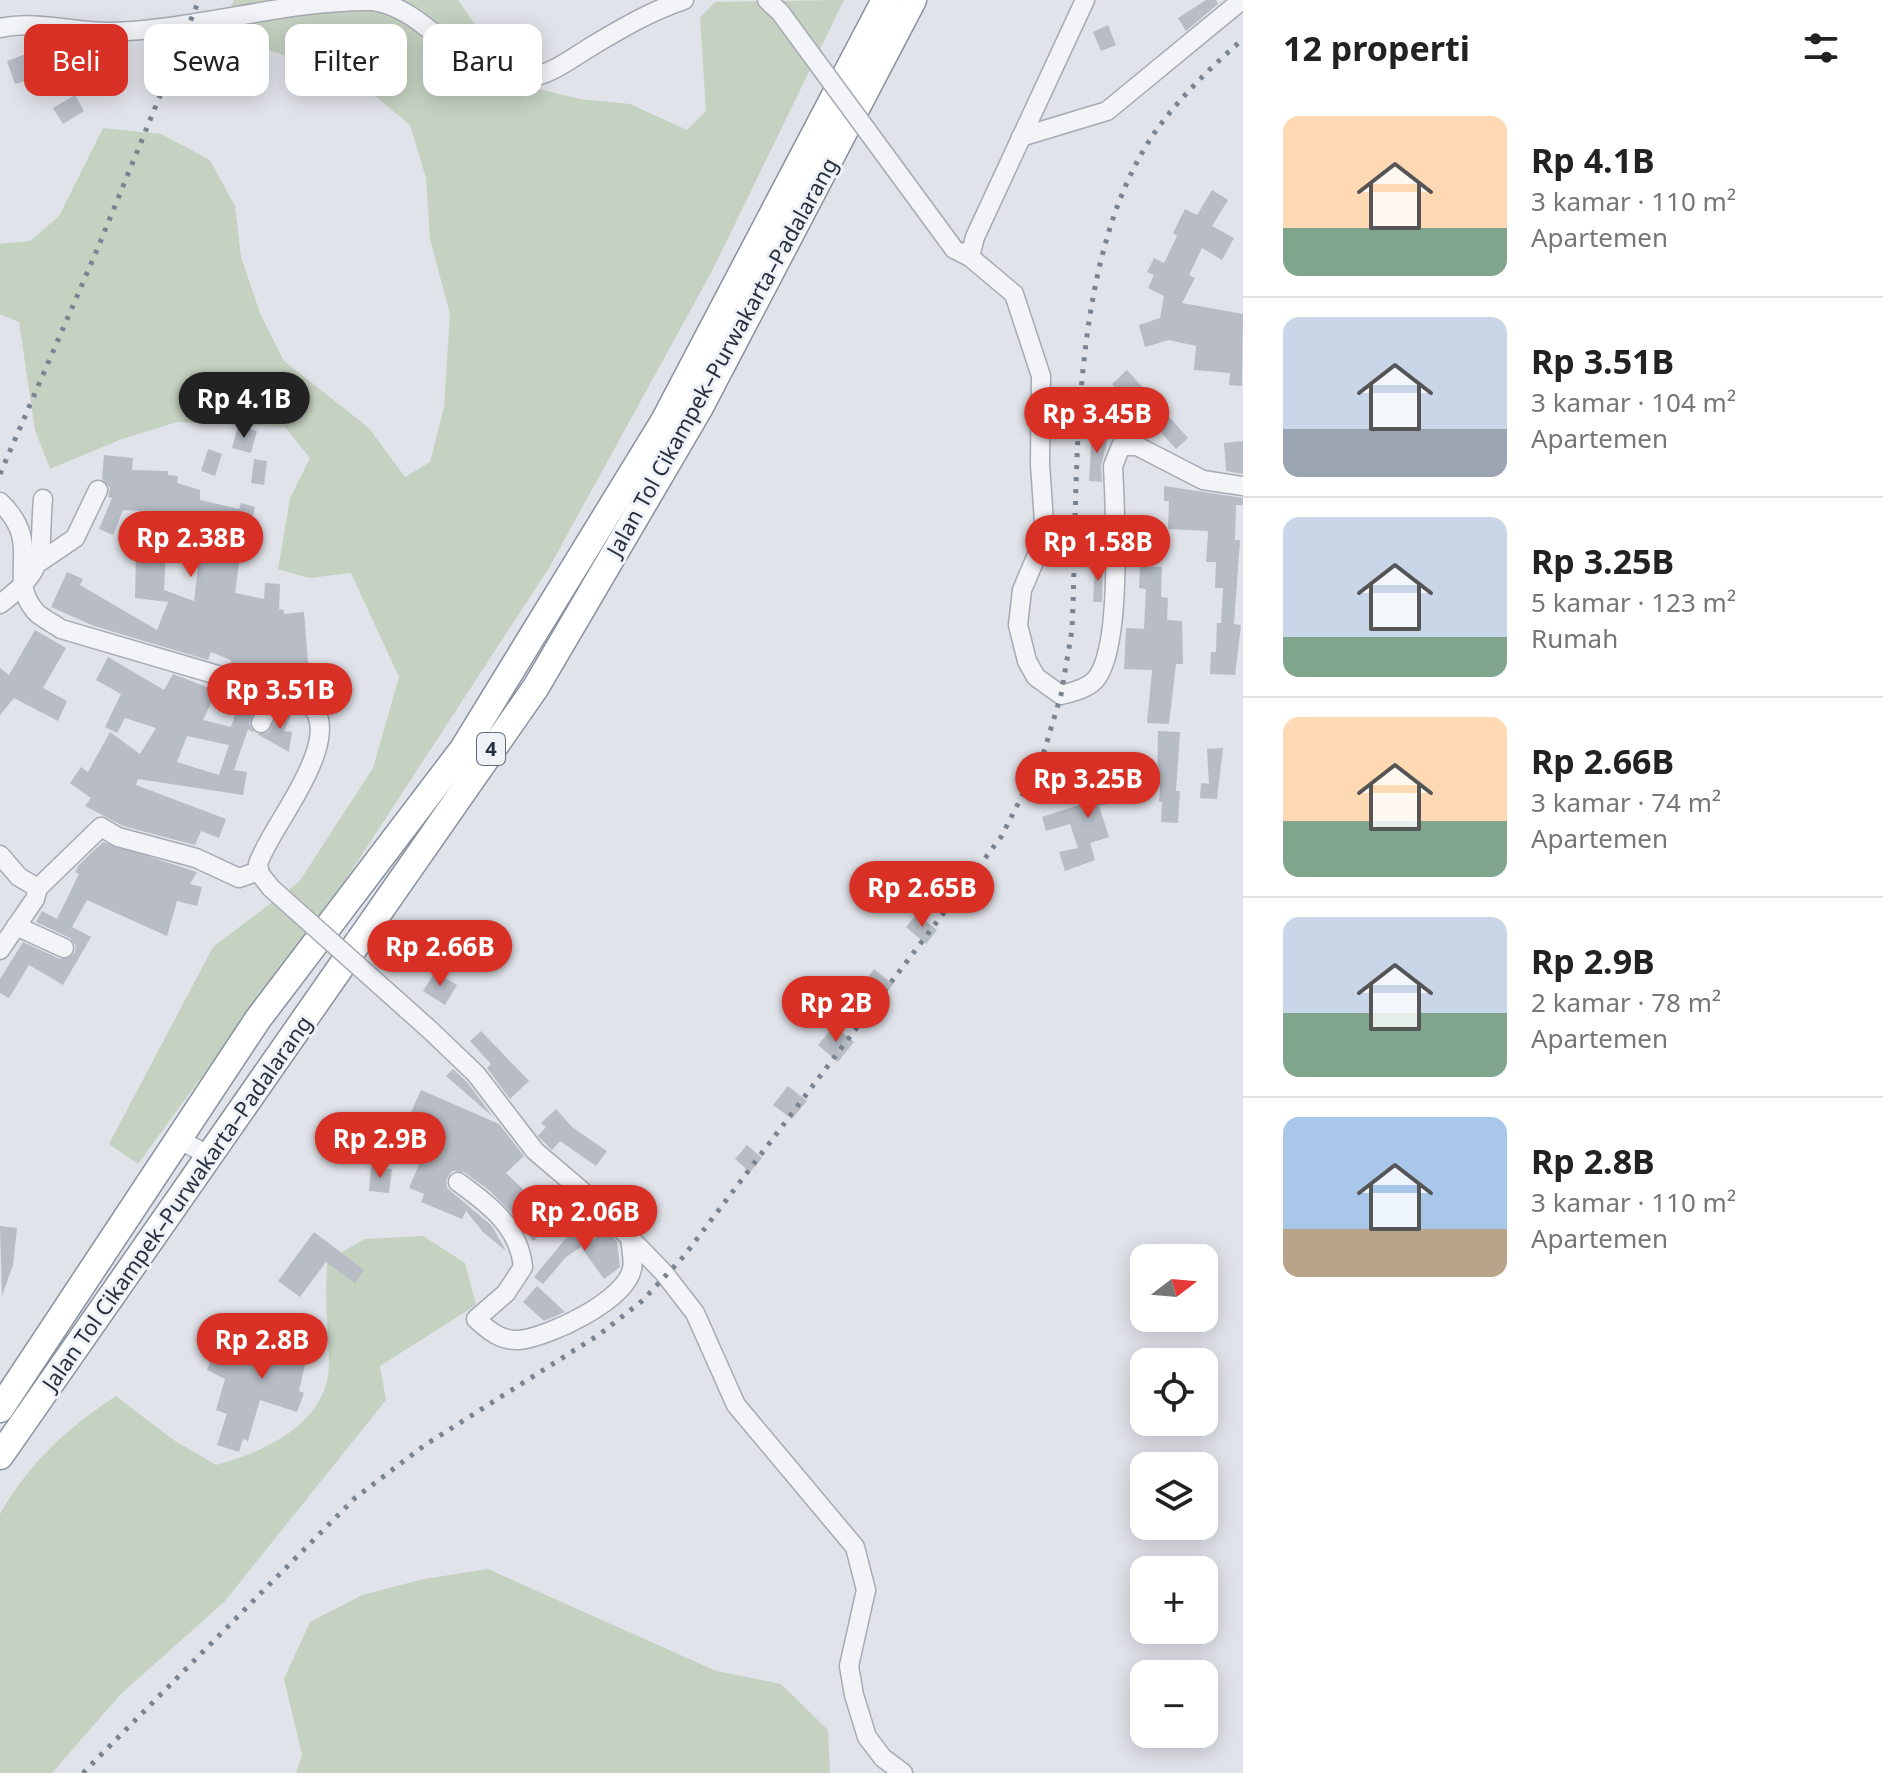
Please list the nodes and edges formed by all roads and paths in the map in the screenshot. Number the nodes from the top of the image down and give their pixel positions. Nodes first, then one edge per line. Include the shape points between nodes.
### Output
1 (684, 0) edge
2 (885, 0) edge
3 (913, 0) edge
4 (1085, 0) edge
5 (1242, 0) edge
6 (773, 6) edge
7 (0, 28) edge
8 (1021, 137) junction
9 (962, 253) junction
10 (1243, 486) edge
11 (98, 490) dead end
12 (43, 499) dead end
13 (0, 502) edge
14 (41, 561) junction
15 (22, 588) junction
16 (0, 604) edge
17 (276, 693) junction
18 (261, 723) dead end
19 (0, 855) edge
20 (259, 871) junction
21 (38, 888) junction
22 (16, 926) junction
23 (64, 948) dead end
24 (0, 950) edge
25 (180, 1140) junction
26 (210, 1156) junction
27 (458, 1182) dead end
28 (630, 1238) junction
29 (0, 1409) edge
30 (0, 1456) edge
31 (903, 1773) edge

1 - 7 street via 658,9 548,72 526,78 503,75 462,56 414,16 373,1 223,12 158,28 107,32
2 - 25 highway, Jalan Tol Cikampek–Purwakarta–Padalarang / 4 via 664,421 513,669 463,749 258,1019
3 - 26 highway, Jalan Tol Cikampek–Purwakarta–Padalarang / 4 via 699,409 536,687
4 - 8 street
5 - 8 street via 1107,111
6 - 9 street, bridge
8 - 9 street via 997,198
9 - 10 street via 1014,294 1041,376 1045,536 1022,590 1018,625 1027,661 1043,685 1057,694 1070,692 1095,679 1100,670 1113,621 1113,466 1121,446 1137,446 1203,480
11 - 14 street via 75,538
12 - 14 street
13 - 15 street via 22,530
14 - 15 street
15 - 16 street
15 - 17 street via 35,612 61,629
17 - 18 street
17 - 20 street via 311,705 319,717 321,738 263,850
19 - 21 street via 19,877
20 - 21 street via 239,878 101,827
20 - 28 street, bridge via 271,888 476,1074 535,1151
21 - 22 street
22 - 23 street
22 - 24 street
25 - 26 street
25 - 29 highway, Jalan Tol Cikampek–Purwakarta–Padalarang / 4
26 - 30 highway, Jalan Tol Cikampek–Purwakarta–Padalarang / 4
27 - 28 street via 496,1213 518,1239 522,1253 518,1278 476,1319 494,1335 518,1340 554,1331 606,1301 633,1268
28 - 31 street via 695,1313 736,1405 855,1547 866,1590 849,1666 856,1704 867,1737

